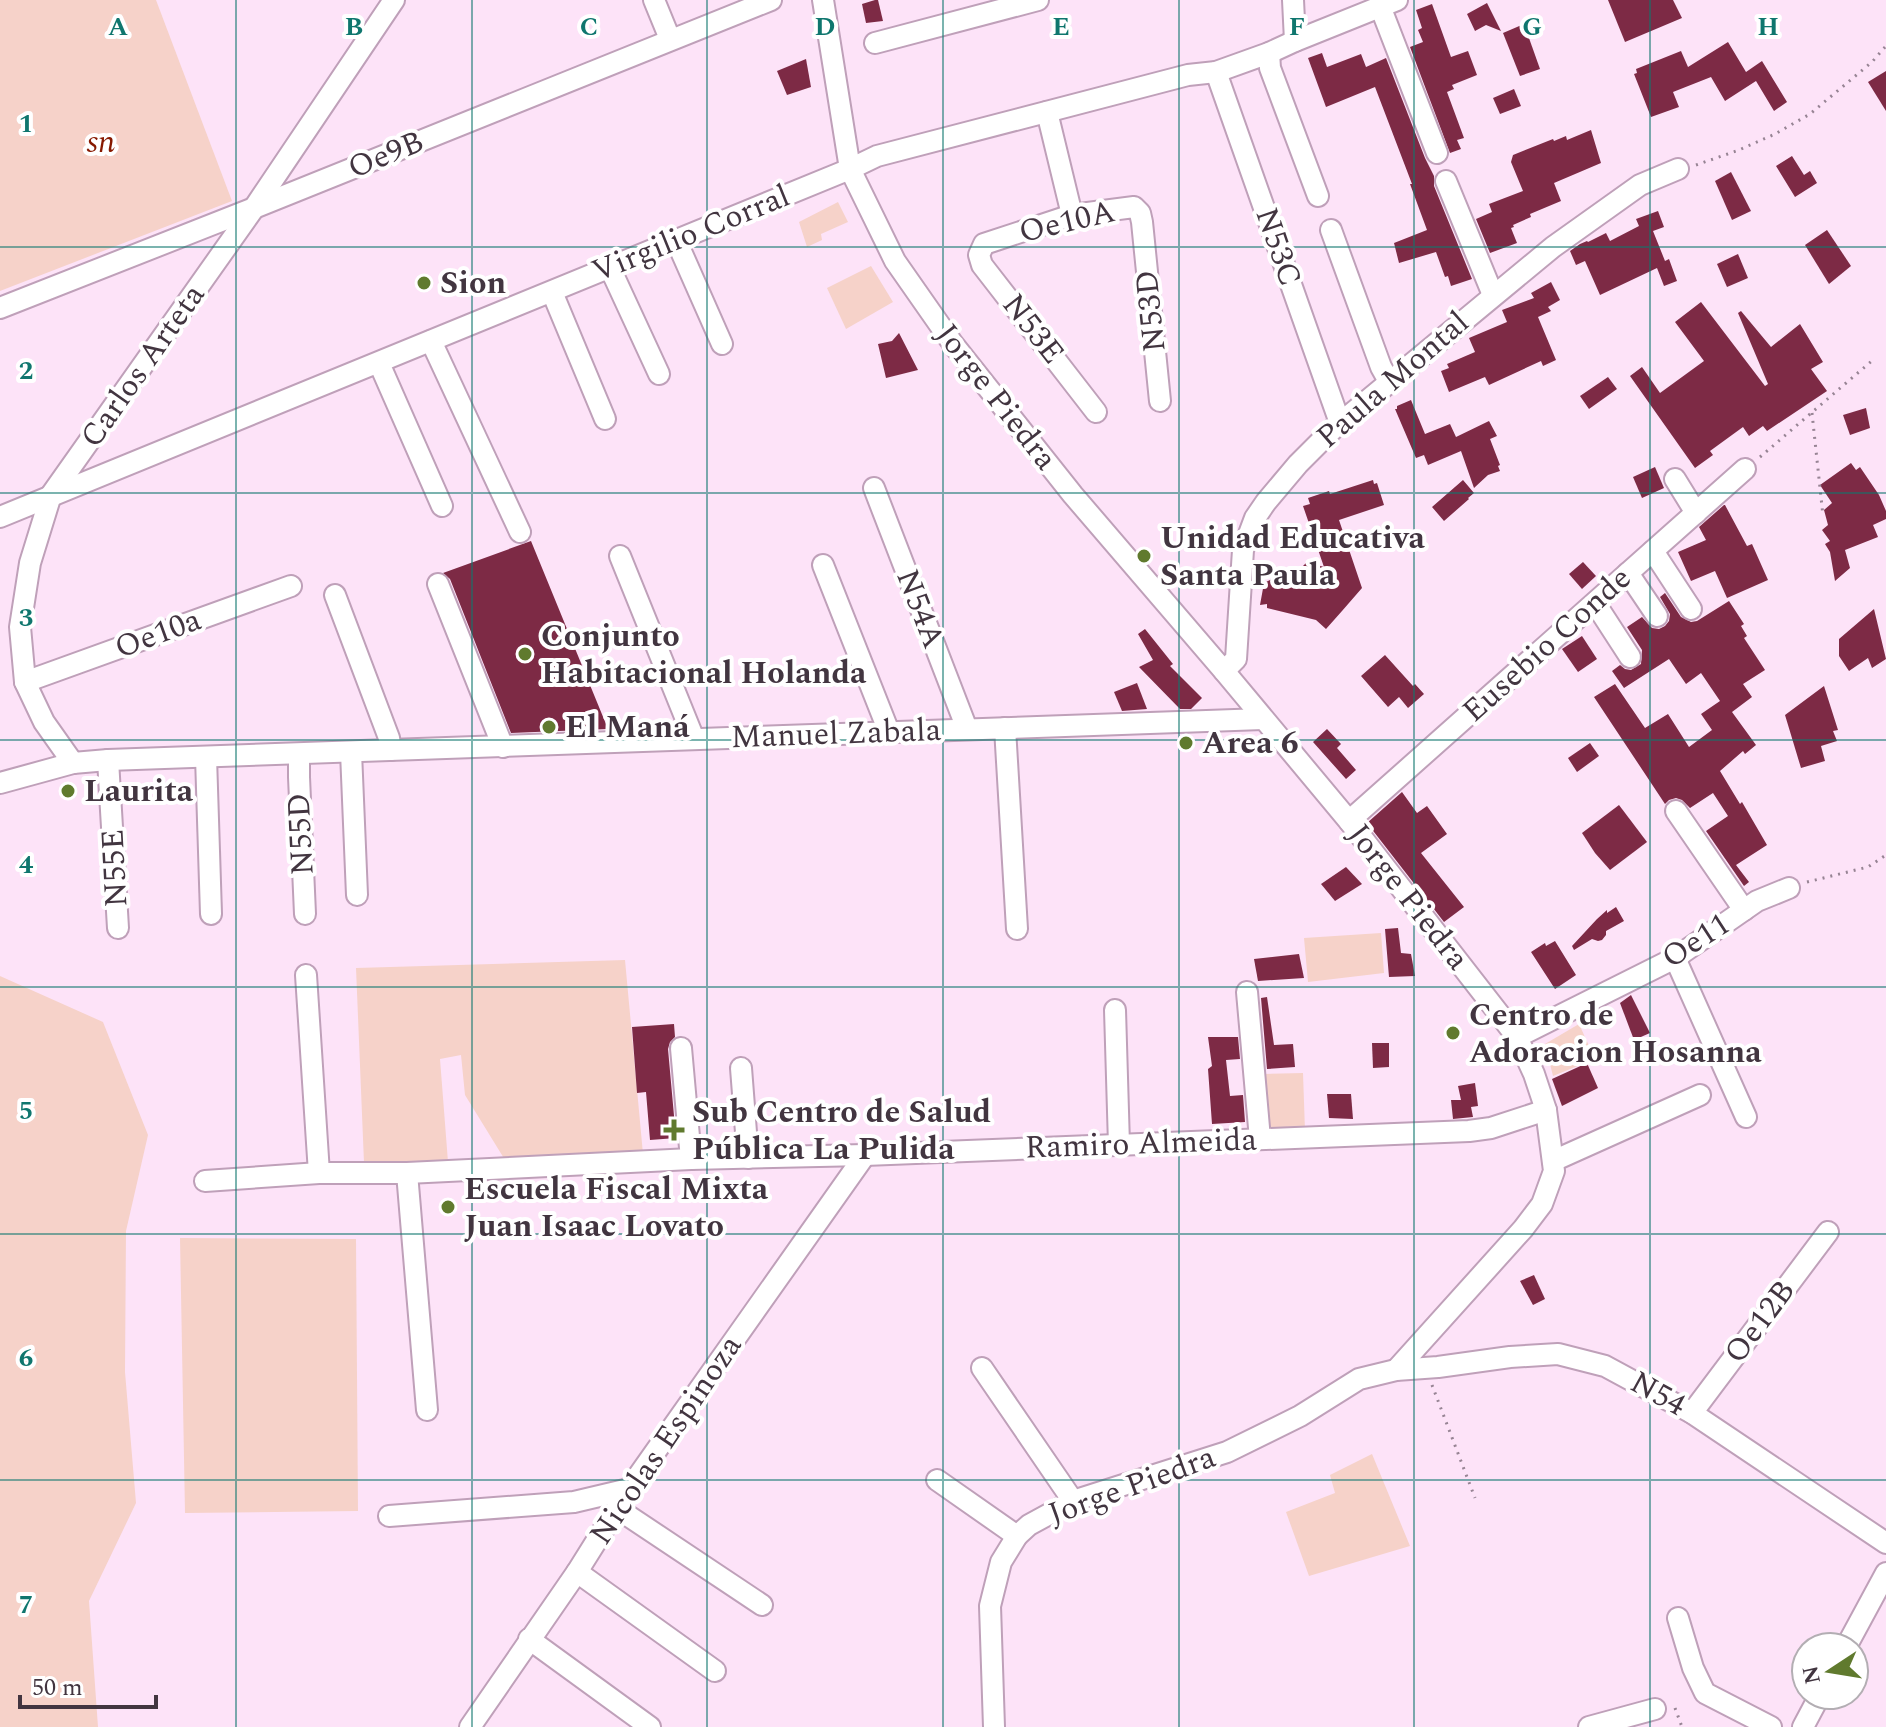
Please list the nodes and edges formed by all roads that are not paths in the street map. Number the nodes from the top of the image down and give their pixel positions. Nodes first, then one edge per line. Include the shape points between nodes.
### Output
1 (394, 0) edge
2 (654, 0) edge
3 (771, 0) edge
4 (823, 0) edge
5 (1293, 0) edge
6 (1020, 2) edge
7 (1389, 3) edge
8 (670, 39) junction
9 (1295, 41) junction
10 (875, 43) dead end
11 (1269, 53) junction
12 (1216, 72) junction
13 (1047, 112) junction
14 (1437, 153) dead end
15 (850, 169) junction
16 (1678, 169) road end
17 (1446, 181) dead end
18 (1318, 196) dead end
19 (254, 208) junction
20 (1072, 215) junction
21 (1142, 222) joint
22 (1331, 230) dead end
23 (676, 240) junction
24 (984, 244) joint
25 (610, 268) junction
26 (552, 292) junction
27 (1493, 295) junction
28 (0, 308) edge
29 (431, 341) junction
30 (722, 344) dead end
31 (379, 363) junction
32 (659, 374) dead end
33 (1390, 383) junction
34 (1160, 401) dead end
35 (1096, 412) dead end
36 (605, 419) dead end
37 (1340, 423) junction
38 (1745, 469) road end
39 (1675, 479) dead end
40 (874, 488) dead end
41 (51, 495) junction
42 (442, 506) dead end
43 (1696, 513) junction
44 (0, 517) edge
45 (520, 532) dead end
46 (1653, 551) junction
47 (620, 556) dead end
48 (823, 565) dead end
49 (1628, 573) junction
50 (438, 584) dead end
51 (291, 586) dead end
52 (335, 595) dead end
53 (1595, 603) junction
54 (1691, 609) dead end
55 (1657, 616) dead end
56 (1630, 657) dead end
57 (1224, 671) junction
58 (25, 682) junction
59 (1263, 719) junction
60 (1005, 728) junction
61 (967, 729) junction
62 (889, 732) junction
63 (694, 739) junction
64 (503, 747) junction
65 (391, 750) junction
66 (351, 752) junction
67 (299, 754) junction
68 (206, 757) junction
69 (108, 760) junction
70 (73, 763) junction
71 (0, 783) edge
72 (1676, 811) dead end
73 (1349, 821) junction
74 (1789, 888) road end
75 (357, 895) dead end
76 (1744, 910) junction
77 (211, 914) dead end
78 (305, 914) dead end
79 (118, 928) dead end
80 (1017, 929) dead end
81 (1675, 958) junction
82 (306, 975) dead end
83 (1247, 992) dead end
84 (1115, 1010) dead end
85 (1517, 1037) junction
86 (681, 1048) dead end
87 (741, 1068) dead end
88 (1700, 1095) dead end
89 (1546, 1110) junction
90 (1746, 1117) dead end
91 (1260, 1139) junction
92 (1119, 1145) junction
93 (865, 1155) junction
94 (748, 1158) junction
95 (691, 1159) junction
96 (1553, 1161) junction
97 (319, 1173) junction
98 (407, 1173) junction
99 (205, 1181) dead end
100 (1828, 1232) dead end
101 (982, 1368) dead end
102 (1396, 1370) junction
103 (427, 1410) dead end
104 (1692, 1413) junction
105 (937, 1480) dead end
106 (629, 1489) junction
107 (1073, 1501) junction
108 (618, 1509) junction
109 (389, 1516) dead end
110 (1017, 1536) junction
111 (1886, 1543) edge
112 (577, 1572) junction
113 (1886, 1573) edge
114 (762, 1605) dead end
115 (1678, 1618) dead end
116 (1855, 1631) edge
117 (529, 1639) junction
118 (715, 1671) dead end
119 (1655, 1709) dead end
120 (470, 1727) edge
121 (650, 1727) edge
122 (994, 1727) edge
123 (1589, 1727) edge
124 (1771, 1727) edge

1 - 19 street, Carlos Arteta
2 - 8 street
3 - 8 street, Oe9B
4 - 15 street, Jorge Piedra
5 - 9 street
6 - 10 street
7 - 9 street, Virgilio Corral
7 - 14 street
8 - 19 street, Oe9B
9 - 11 street, Virgilio Corral
11 - 12 street, Virgilio Corral
11 - 18 street
12 - 13 street, Virgilio Corral
12 - 37 street, N53C
13 - 15 street, Virgilio Corral via 877,156
13 - 20 street
15 - 23 street, Virgilio Corral
15 - 57 street, Jorge Piedra via 895,261 953,344
16 - 27 street, Paula Montal via 1624,195
17 - 27 street
19 - 28 street, Oe9B
19 - 41 street, Carlos Arteta
20 - 21 street, Oe10A via 1134,207
20 - 24 street, Oe10A
21 - 34 street, N53D
22 - 33 street
23 - 25 street, Virgilio Corral
23 - 30 street
24 - 35 street, N53E via 982,265
25 - 26 street, Virgilio Corral
25 - 32 street
26 - 29 street, Virgilio Corral
26 - 36 street
27 - 33 street, Paula Montal
29 - 31 street, Virgilio Corral
29 - 45 street
31 - 41 street, Virgilio Corral
31 - 42 street
33 - 37 street, Paula Montal
37 - 57 street, Paula Montal via 1255,518 1243,550 1236,659
38 - 43 street, Eusebio Conde
39 - 43 street
40 - 61 street, N54A
41 - 44 street, Virgilio Corral
41 - 58 street, Carlos Arteta via 30,563 20,627
43 - 46 street, Eusebio Conde
46 - 49 street, Eusebio Conde
46 - 54 street
47 - 63 street
48 - 62 street
49 - 53 street, Eusebio Conde
49 - 55 street
50 - 64 street
51 - 58 street, Oe10a
52 - 65 street
53 - 56 street
53 - 73 street, Eusebio Conde
57 - 59 street, Jorge Piedra
58 - 70 street, Carlos Arteta via 44,722
59 - 60 street, Manuel Zabala
59 - 73 street, Jorge Piedra
60 - 61 street, Manuel Zabala
60 - 80 street
61 - 62 street, Manuel Zabala
62 - 63 street, Manuel Zabala
63 - 64 street, Manuel Zabala
64 - 65 street, Manuel Zabala
65 - 66 street, Manuel Zabala
66 - 67 street, Manuel Zabala
66 - 75 street
67 - 68 street, Manuel Zabala
67 - 78 street, N55D
68 - 69 street, Manuel Zabala
68 - 77 street
69 - 70 street, Manuel Zabala
69 - 79 street, N55E
70 - 71 street, Manuel Zabala
72 - 76 street
73 - 85 street, Jorge Piedra
74 - 76 street, Oe11
76 - 81 street, Oe11
81 - 85 street, Oe11
81 - 90 street
82 - 97 street
83 - 91 street
84 - 92 street
85 - 89 street, Jorge Piedra
86 - 95 street
87 - 94 street
88 - 96 street
89 - 91 street, Ramiro Almeida via 1469,1131
89 - 96 street, Jorge Piedra
91 - 92 street, Ramiro Almeida
92 - 93 street, Ramiro Almeida
93 - 94 street, Ramiro Almeida
93 - 106 street, Nicolas Espinoza
94 - 95 street, Ramiro Almeida
95 - 98 street, Ramiro Almeida
96 - 102 street, Jorge Piedra via 1542,1204
97 - 98 street, Ramiro Almeida
97 - 99 street, Ramiro Almeida
98 - 103 street
100 - 104 street, Oe12B
101 - 107 street
102 - 104 street, N54 via 1558,1354 1605,1366
102 - 107 street, Jorge Piedra via 1359,1379 1227,1452
104 - 111 street, N54
105 - 110 street
106 - 108 street, Nicolas Espinoza
106 - 109 street via 574,1502
107 - 110 street, Jorge Piedra
108 - 112 street, Nicolas Espinoza
108 - 114 street
110 - 122 street, Jorge Piedra via 1001,1562 990,1606
112 - 117 street, Nicolas Espinoza
112 - 118 street
113 - 116 street
115 - 124 street via 1705,1693
117 - 120 street, Nicolas Espinoza
117 - 121 street
119 - 123 street

